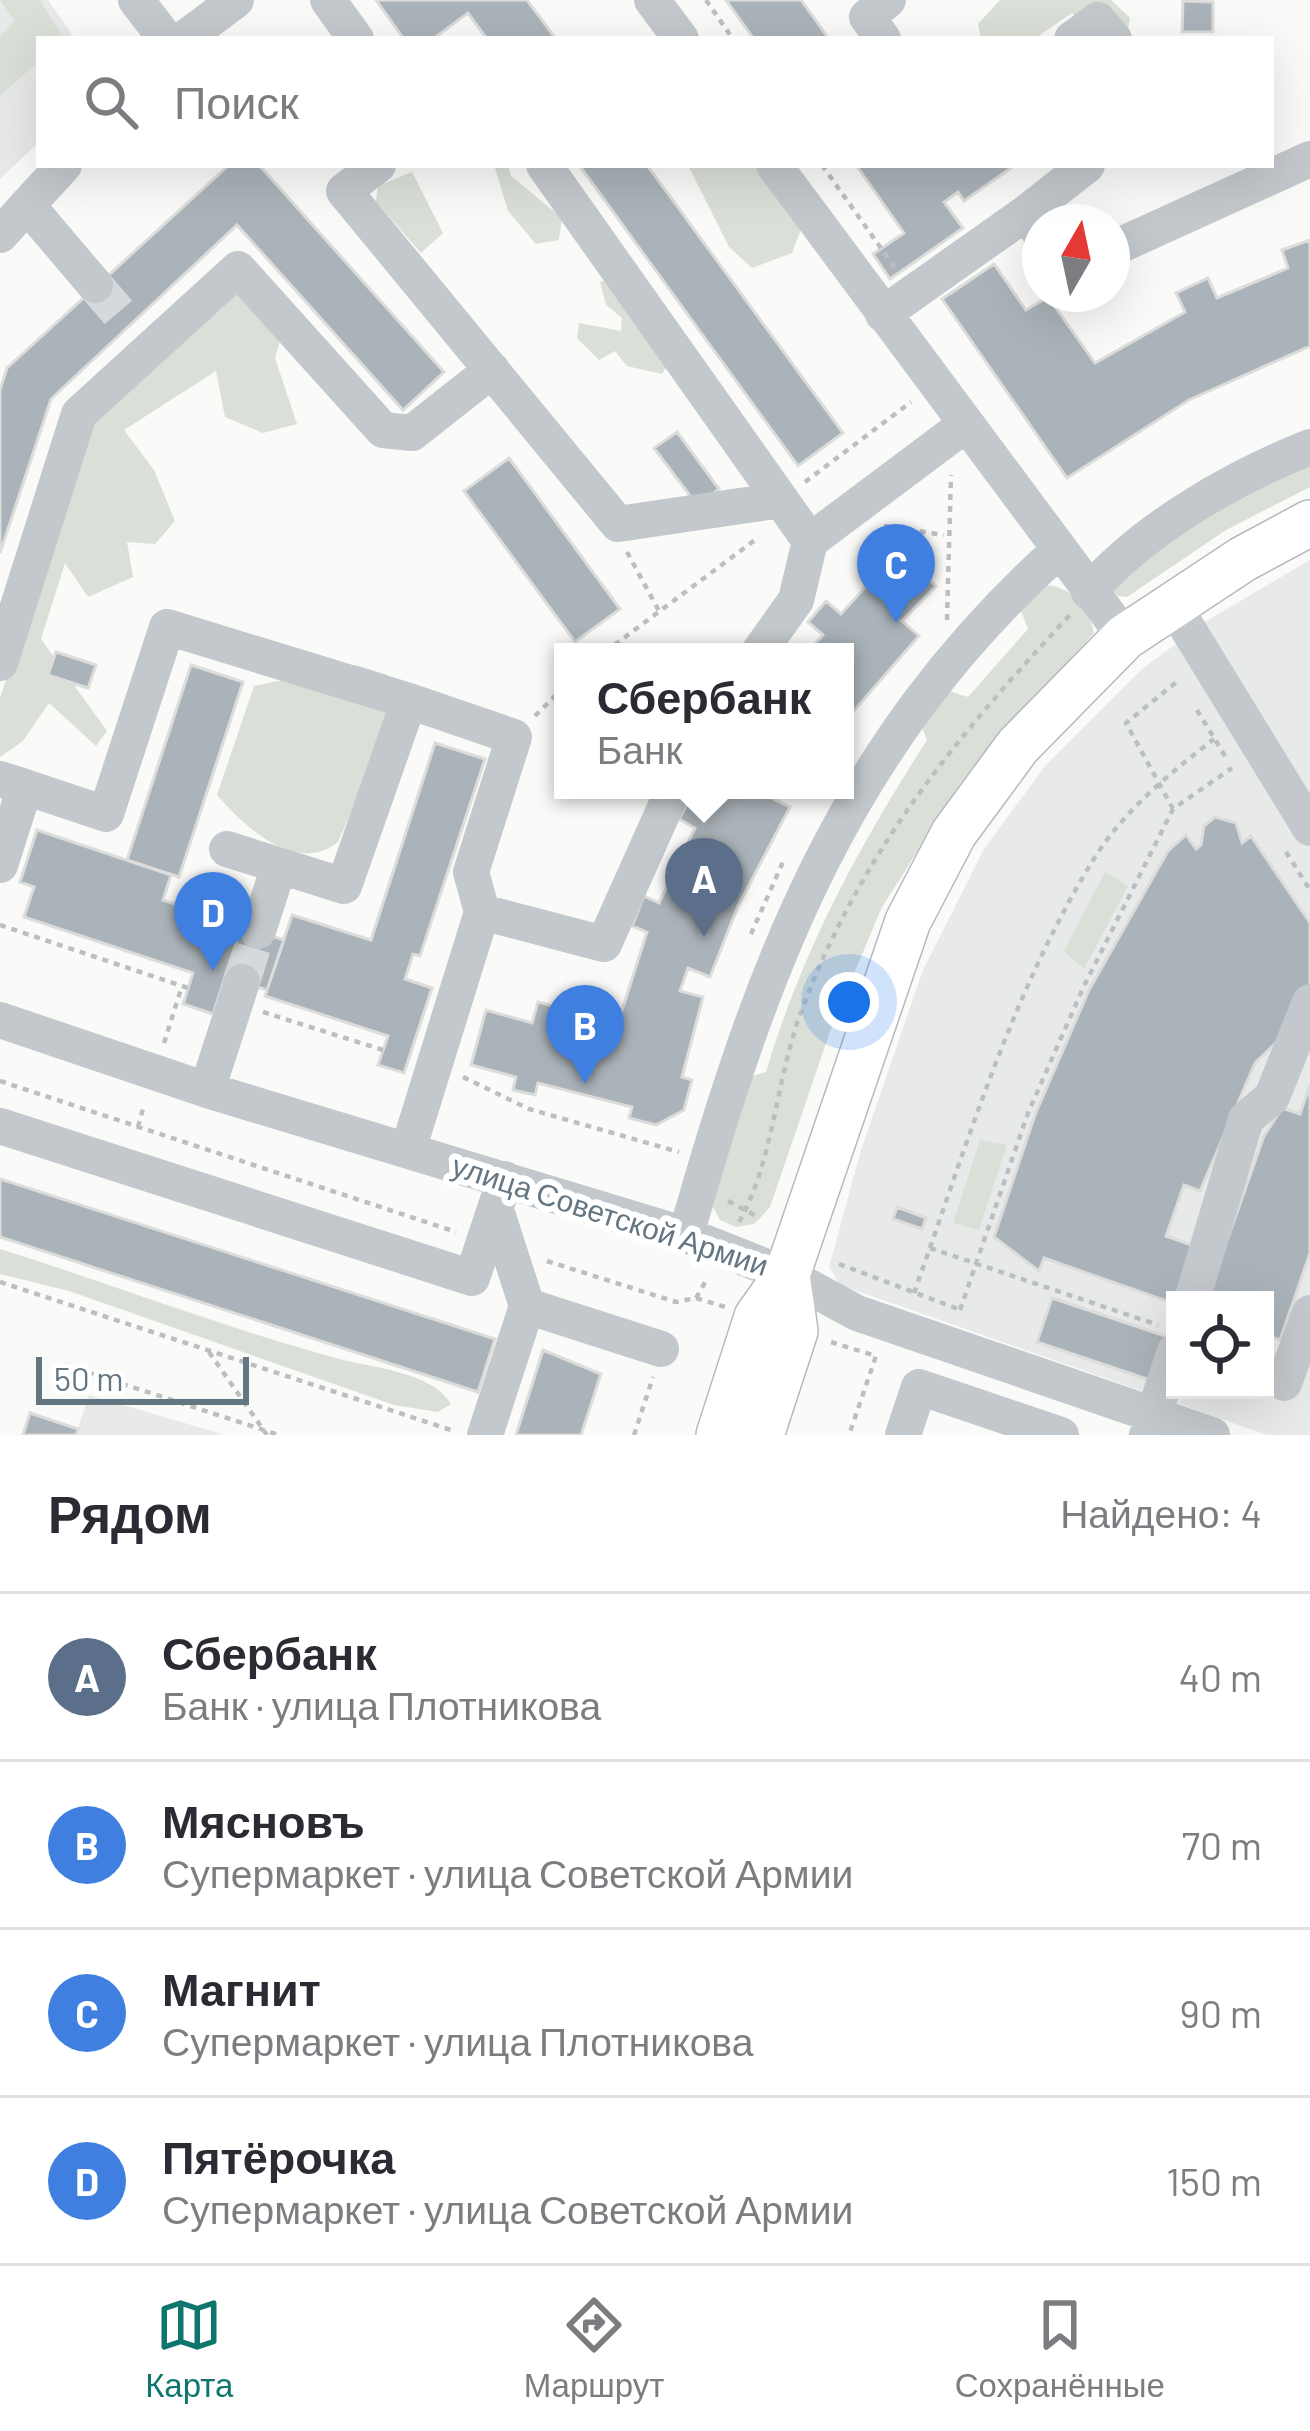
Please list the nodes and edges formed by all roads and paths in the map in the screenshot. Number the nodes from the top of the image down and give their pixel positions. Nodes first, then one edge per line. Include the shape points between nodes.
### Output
1 (136, 0) edge
2 (236, 0) edge
3 (328, 0) edge
4 (652, 0) edge
5 (706, 0) edge
6 (887, 0) edge
7 (164, 36) edge
8 (188, 36) edge
9 (354, 36) edge
10 (679, 36) edge
11 (731, 36) edge
12 (881, 36) edge
13 (1076, 36) edge
14 (1111, 36) edge
15 (1310, 159) edge
16 (61, 168) edge
17 (374, 168) edge
18 (546, 168) edge
19 (776, 168) edge
20 (824, 168) edge
21 (1084, 168) edge
22 (1051, 204) edge
23 (27, 206) junction
24 (1022, 230) edge
25 (0, 235) edge
26 (1130, 241) edge
27 (905, 283) dead end
28 (95, 284) tunnel mouth
29 (884, 314) junction
30 (492, 370) junction
31 (935, 384) junction
32 (965, 425) junction
33 (1310, 448) edge
34 (952, 474) dead end
35 (804, 518) junction
36 (1310, 523) edge
37 (618, 524) junction
38 (947, 535) junction
39 (1058, 551) junction
40 (1089, 592) junction
41 (1172, 603) junction
42 (659, 611) junction
43 (947, 632) dead end
44 (1125, 637) junction
45 (617, 643) edge
46 (765, 643) edge
47 (0, 663) edge
48 (1180, 680) dead end
49 (554, 697) edge
50 (409, 700) junction
51 (514, 737) junction
52 (1214, 739) dead end
53 (1232, 767) dead end
54 (1158, 782) junction
55 (13, 783) edge
56 (669, 799) edge
57 (1174, 809) junction
58 (1310, 828) edge
59 (227, 848) dead end
60 (790, 850) dead end
61 (0, 865) edge
62 (278, 868) junction
63 (482, 912) junction
64 (0, 925) edge
65 (258, 931) tunnel mouth
66 (749, 937) dead end
67 (239, 992) joint
68 (1310, 1001) edge
69 (0, 1020) edge
70 (162, 1050) dead end
71 (383, 1051) dead end
72 (433, 1065) junction
73 (0, 1081) edge
74 (207, 1090) junction
75 (0, 1126) edge
76 (408, 1150) junction
77 (682, 1153) dead end
78 (500, 1220) junction
79 (686, 1235) junction
80 (930, 1247) junction
81 (976, 1262) junction
82 (838, 1264) dead end
83 (714, 1265) dead end
84 (787, 1275) junction
85 (0, 1282) edge
86 (1195, 1291) edge
87 (914, 1293) junction
88 (696, 1298) junction
89 (526, 1306) junction
90 (738, 1312) dead end
91 (1310, 1312) edge
92 (1166, 1327) edge
93 (820, 1339) dead end
94 (662, 1349) dead end
95 (208, 1350) junction
96 (65, 1365) dead end
97 (1166, 1378) edge
98 (1284, 1383) dead end
99 (1150, 1425) edge
100 (268, 1433) edge
101 (472, 1434) edge
102 (279, 1435) edge
103 (718, 1435) edge
104 (761, 1435) edge
105 (849, 1435) edge
106 (903, 1435) edge
107 (1061, 1435) edge
108 (1212, 1435) edge

1 - 7 street
2 - 8 street
3 - 9 street
4 - 10 street
5 - 11 path
6 - 12 street via 867,17
13 - 14 street via 1098,20
15 - 26 street
16 - 23 street
17 - 30 street via 344,191
18 - 35 street
19 - 29 street
20 - 27 path
21 - 22 street
23 - 25 street
23 - 28 street
24 - 29 street
29 - 31 street
30 - 37 street
30 - 47 street via 412,433 383,430 238,269 139,338 79,414
31 - 32 street
31 - 35 path
32 - 35 street
32 - 39 street
33 - 40 street via 1193,510
34 - 38 path
35 - 37 street
35 - 38 path
35 - 42 path
35 - 46 street via 796,600
36 - 41 main road
37 - 42 path
38 - 43 path
39 - 40 street
39 - 79 street via 948,670 837,824 747,1031
40 - 44 street
41 - 44 main road
41 - 58 street
42 - 45 path
44 - 84 main road via 1018,746 945,851 908,921
48 - 54 path via 1126,723
49 - 51 path
50 - 51 street
50 - 55 street via 167,627 106,814
50 - 62 street via 344,886
51 - 63 street via 471,872
52 - 54 path
53 - 57 path
54 - 57 path
54 - 80 path via 1093,859 1037,966
55 - 61 street
56 - 63 street via 604,944
57 - 81 path via 1028,1113
59 - 62 street
60 - 66 path
62 - 65 street
63 - 72 street
64 - 70 path via 185,987
67 - 71 path
67 - 74 street
68 - 86 street via 1272,1096 1246,1119
69 - 74 street, улица Советской Армии
72 - 76 street
72 - 77 path via 529,1109
73 - 78 path
74 - 76 street, улица Советской Армии
75 - 78 street via 472,1277
76 - 78 street, улица Советской Армии
78 - 79 street, улица Советской Армии
78 - 88 path via 676,1302
78 - 89 street
79 - 84 street, улица Советской Армии
80 - 81 path
80 - 87 path
81 - 87 path via 960,1310
81 - 92 path
82 - 87 path
83 - 88 path
84 - 99 street, улица Советской Армии via 857,1313
84 - 103 main road via 757,1317
84 - 104 main road via 795,1331
85 - 95 path
88 - 90 path
89 - 94 street
89 - 101 street
91 - 98 street
93 - 105 path via 876,1356
95 - 100 path
95 - 101 path
96 - 100 path
97 - 99 street
99 - 108 street, улица Советской Армии
100 - 102 path
106 - 107 street via 919,1387

